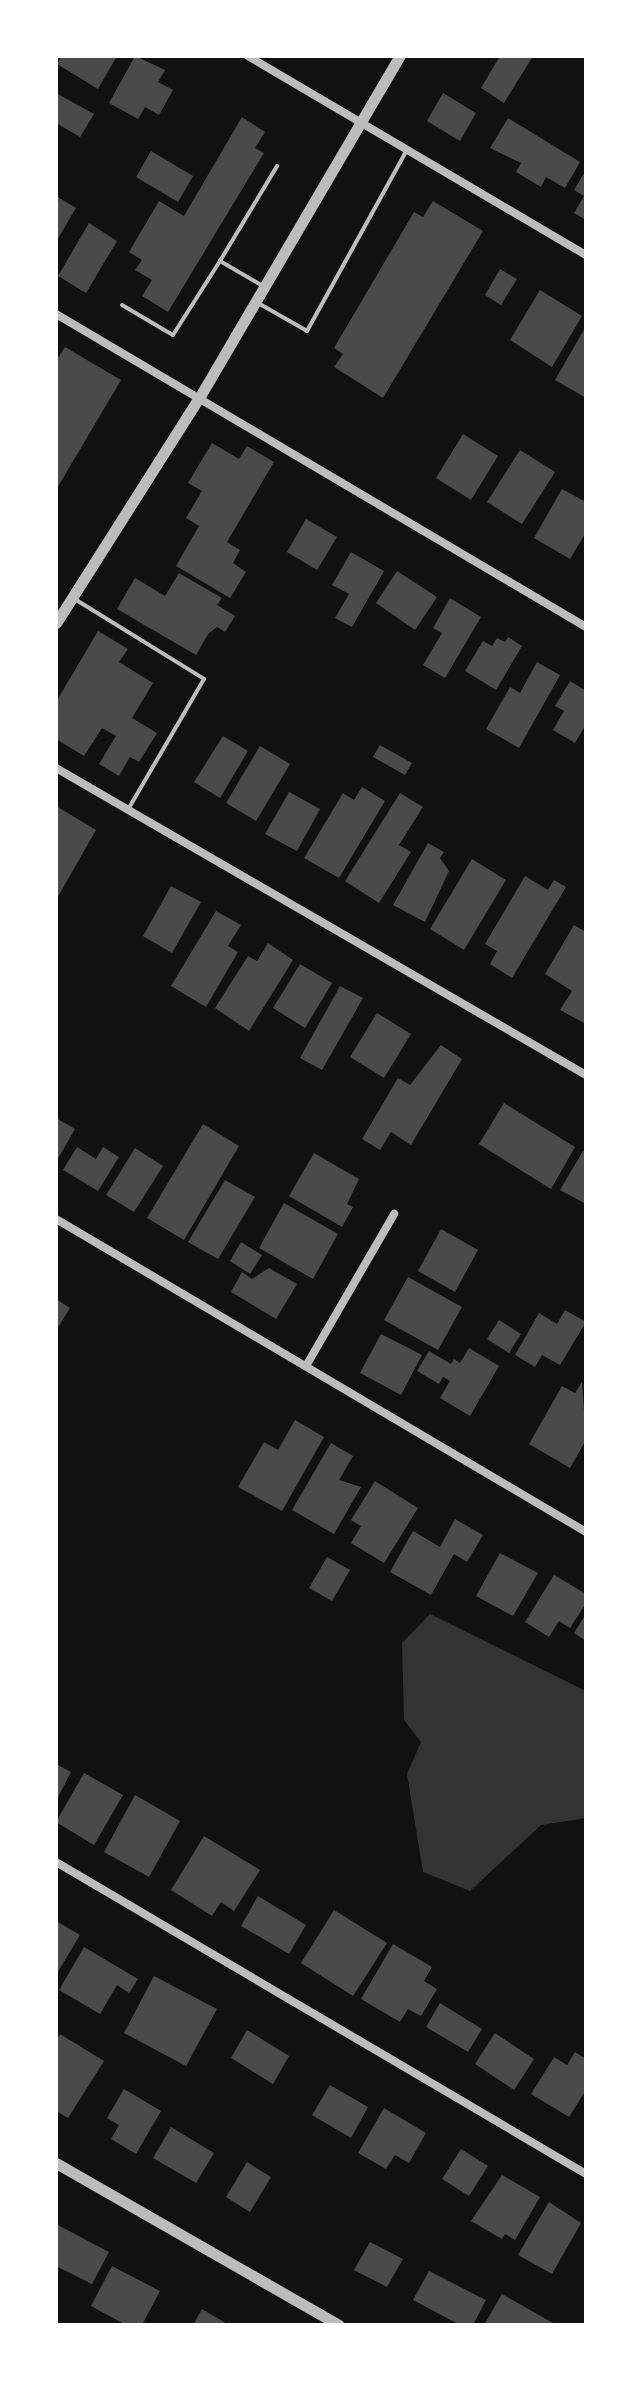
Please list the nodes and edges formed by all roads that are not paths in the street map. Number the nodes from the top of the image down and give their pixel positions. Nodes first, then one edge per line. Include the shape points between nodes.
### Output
1 (248, 56) edge
2 (400, 56) edge
3 (362, 123) junction
4 (407, 150) junction
5 (277, 166) dead end
6 (586, 255) edge
7 (220, 261) junction
8 (265, 288) junction
9 (256, 302) junction
10 (122, 305) dead end
11 (56, 314) edge
12 (199, 398) junction
13 (72, 598) junction
14 (56, 623) edge
15 (586, 627) edge
16 (56, 768) edge
17 (128, 810) junction
18 (586, 1075) edge
19 (394, 1214) dead end
20 (56, 1219) edge
21 (306, 1366) junction
22 (586, 1532) edge
23 (56, 1862) edge
24 (56, 2163) edge
25 (586, 2174) edge
26 (339, 2325) edge

1 - 3 street
2 - 3 street
3 - 4 street
3 - 8 street
4 - 6 street
4 - 9 lane via 307,331
5 - 7 lane
7 - 8 lane
7 - 10 lane via 173,335
8 - 9 street
9 - 12 street
11 - 12 street
12 - 13 street
12 - 15 street
13 - 14 street
13 - 17 lane via 204,679
16 - 17 street
17 - 18 street
19 - 21 street
20 - 21 street
21 - 22 street
23 - 25 street
24 - 26 street

